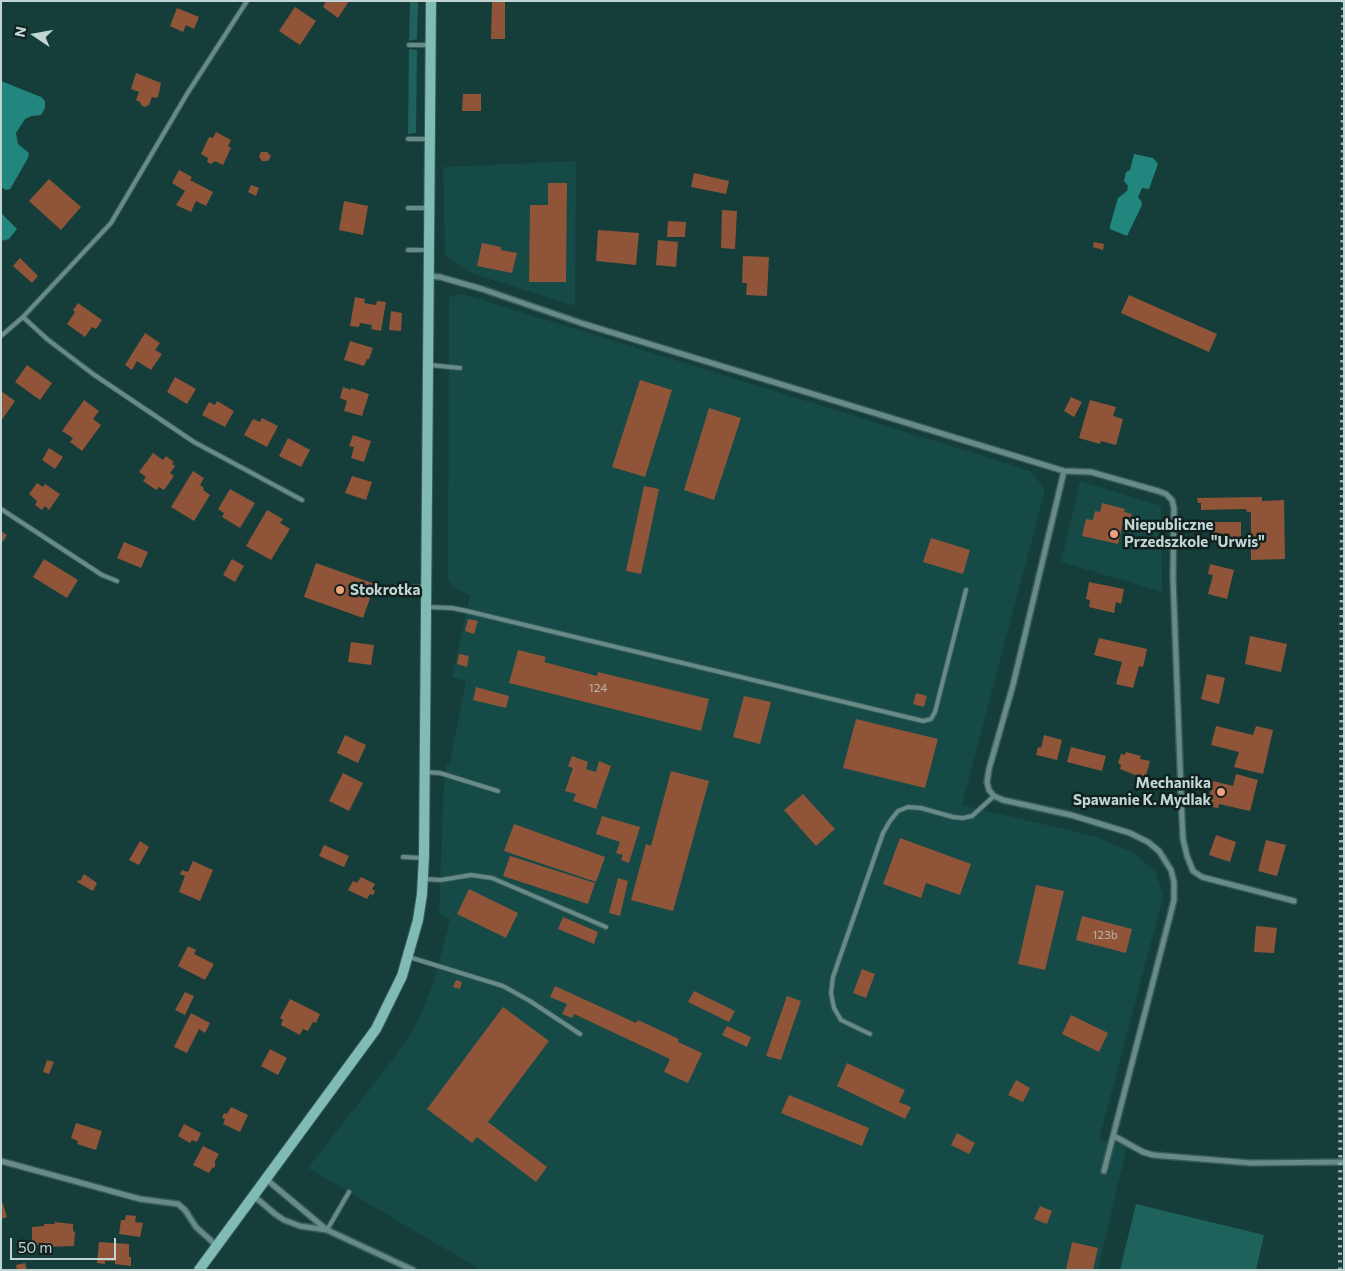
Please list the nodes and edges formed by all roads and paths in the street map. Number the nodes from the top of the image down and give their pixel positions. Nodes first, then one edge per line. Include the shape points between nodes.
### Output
1 (247, 1) edge
2 (431, 1) edge
3 (409, 45) dead end
4 (431, 45) junction
5 (408, 139) dead end
6 (430, 139) junction
7 (408, 208) dead end
8 (430, 208) junction
9 (408, 250) dead end
10 (430, 250) junction
11 (429, 276) junction
12 (22, 316) junction
13 (1, 336) edge
14 (429, 365) junction
15 (460, 368) dead end
16 (1064, 472) junction
17 (302, 500) dead end
18 (1, 509) edge
19 (117, 581) dead end
20 (397, 587) dead end
21 (427, 587) junction
22 (966, 590) dead end
23 (427, 607) junction
24 (425, 772) junction
25 (498, 791) dead end
26 (994, 796) junction
27 (402, 857) dead end
28 (424, 858) junction
29 (423, 879) junction
30 (1294, 901) dead end
31 (606, 927) dead end
32 (408, 957) junction
33 (580, 1034) dead end
34 (870, 1034) dead end
35 (1114, 1136) junction
36 (1, 1161) edge
37 (1344, 1162) edge
38 (1104, 1171) dead end
39 (266, 1179) junction
40 (349, 1192) dead end
41 (254, 1196) junction
42 (327, 1230) junction
43 (217, 1246) junction
44 (199, 1270) edge
45 (413, 1270) edge

1 - 12 lane via 110,223
2 - 4 main road
3 - 4 lane
4 - 6 main road
5 - 6 lane
6 - 8 main road
7 - 8 lane
8 - 10 main road
9 - 10 lane
10 - 11 main road
11 - 14 main road
11 - 16 street via 473,286 594,327
12 - 13 lane
12 - 17 lane via 78,362 194,442
14 - 15 lane
14 - 21 main road
16 - 26 street via 1013,685 989,769 987,782
16 - 30 street via 1091,472 1158,490 1172,500 1183,829 1187,856 1193,871 1202,877
18 - 19 lane via 102,575
20 - 21 lane
21 - 23 main road
22 - 23 lane via 935,712 931,719 924,721 467,611
23 - 24 main road
24 - 25 lane via 440,772
24 - 28 main road
26 - 34 lane via 978,812 963,818 908,808 898,812 883,833 831,993 841,1020
26 - 35 street via 1130,833 1159,851 1171,870 1174,900
27 - 28 lane
28 - 29 main road
29 - 31 lane via 471,875 492,878
29 - 32 main road via 418,920
32 - 33 lane via 503,986
32 - 39 main road via 376,1029
35 - 37 street via 1153,1156 1251,1163
35 - 38 street
36 - 43 street via 115,1193 178,1204 196,1228
39 - 41 main road
39 - 42 street
40 - 42 lane
41 - 42 street via 284,1220
41 - 43 main road
42 - 45 street
43 - 44 main road

